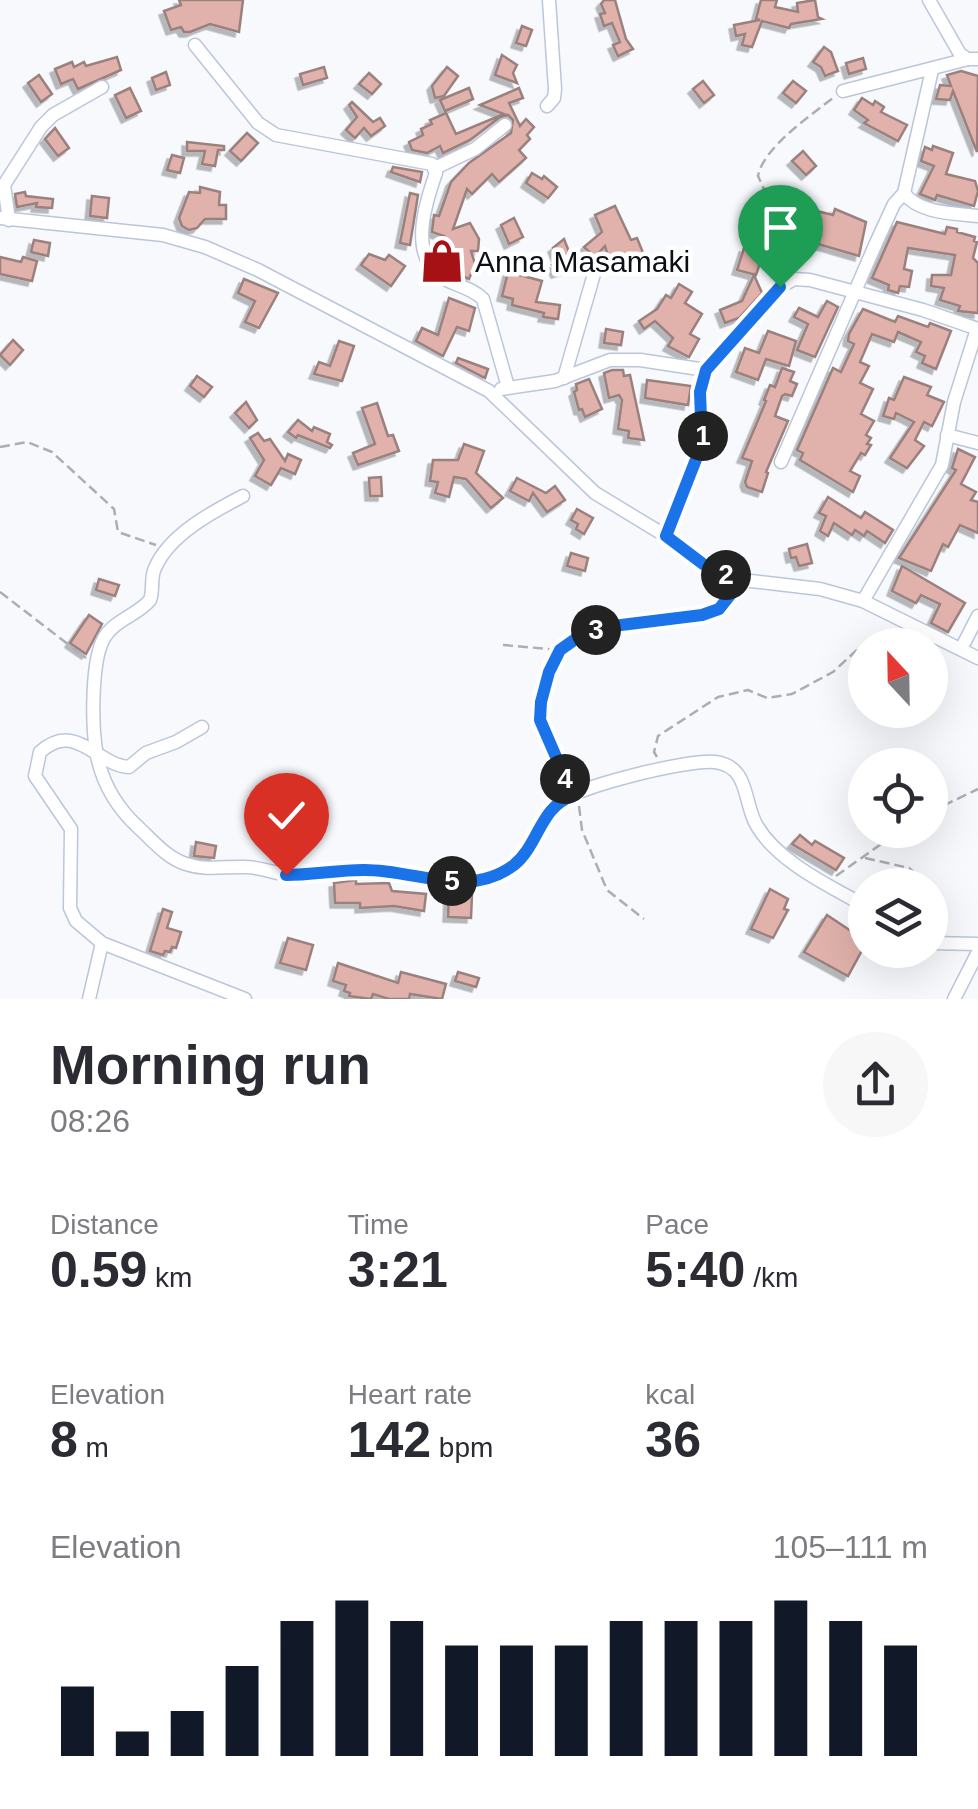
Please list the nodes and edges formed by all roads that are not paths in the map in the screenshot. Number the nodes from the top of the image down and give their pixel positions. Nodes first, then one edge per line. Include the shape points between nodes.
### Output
1 (549, 0) edge
2 (930, 0) edge
3 (195, 46) dead end
4 (973, 59) edge
5 (932, 70) junction
6 (102, 87) dead end
7 (842, 91) road end
8 (547, 106) dead end
9 (505, 125) dead end
10 (435, 168) junction
11 (904, 193) junction
12 (978, 216) edge
13 (5, 219) edge
14 (594, 274) dead end
15 (856, 292) junction
16 (978, 329) edge
17 (706, 370) junction
18 (564, 378) junction
19 (508, 387) junction
20 (489, 391) junction
21 (947, 435) junction
22 (978, 443) edge
23 (781, 462) dead end
24 (243, 496) dead end
25 (666, 536) junction
26 (864, 601) junction
27 (978, 616) edge
28 (961, 649) junction
29 (978, 658) edge
30 (202, 727) dead end
31 (96, 751) junction
32 (848, 895) edge
33 (102, 943) junction
34 (948, 945) edge
35 (978, 948) edge
36 (957, 998) edge
37 (89, 999) edge
38 (245, 999) edge

1 - 8 street via 555,93
2 - 4 street via 953,46
3 - 10 street via 258,123 276,135
4 - 5 street
5 - 7 street
5 - 11 street
6 - 13 street via 41,127 4,185
9 - 10 street
10 - 19 street via 421,237 426,262 483,299
11 - 12 street via 927,208
11 - 15 street
13 - 20 street via 163,235 205,247
14 - 18 street
15 - 16 street
15 - 17 street via 794,279
15 - 23 street
16 - 21 street
17 - 18 street via 610,360
17 - 25 street via 702,444
18 - 19 street
19 - 20 street
20 - 25 street via 595,493
21 - 22 street
21 - 26 street via 936,478
24 - 31 street via 166,550 152,574 150,600 104,638
25 - 26 street via 703,564 742,580
26 - 28 street
27 - 28 street
28 - 29 street
30 - 31 street via 129,767
31 - 32 street via 116,805 183,864 302,875 364,870 464,883 486,880 523,856 556,803 663,770 703,762 729,766 745,786 761,833 798,868
31 - 33 street via 55,743 40,752 36,776 71,829 70,908
33 - 37 street
33 - 38 street
34 - 35 street
35 - 36 street

